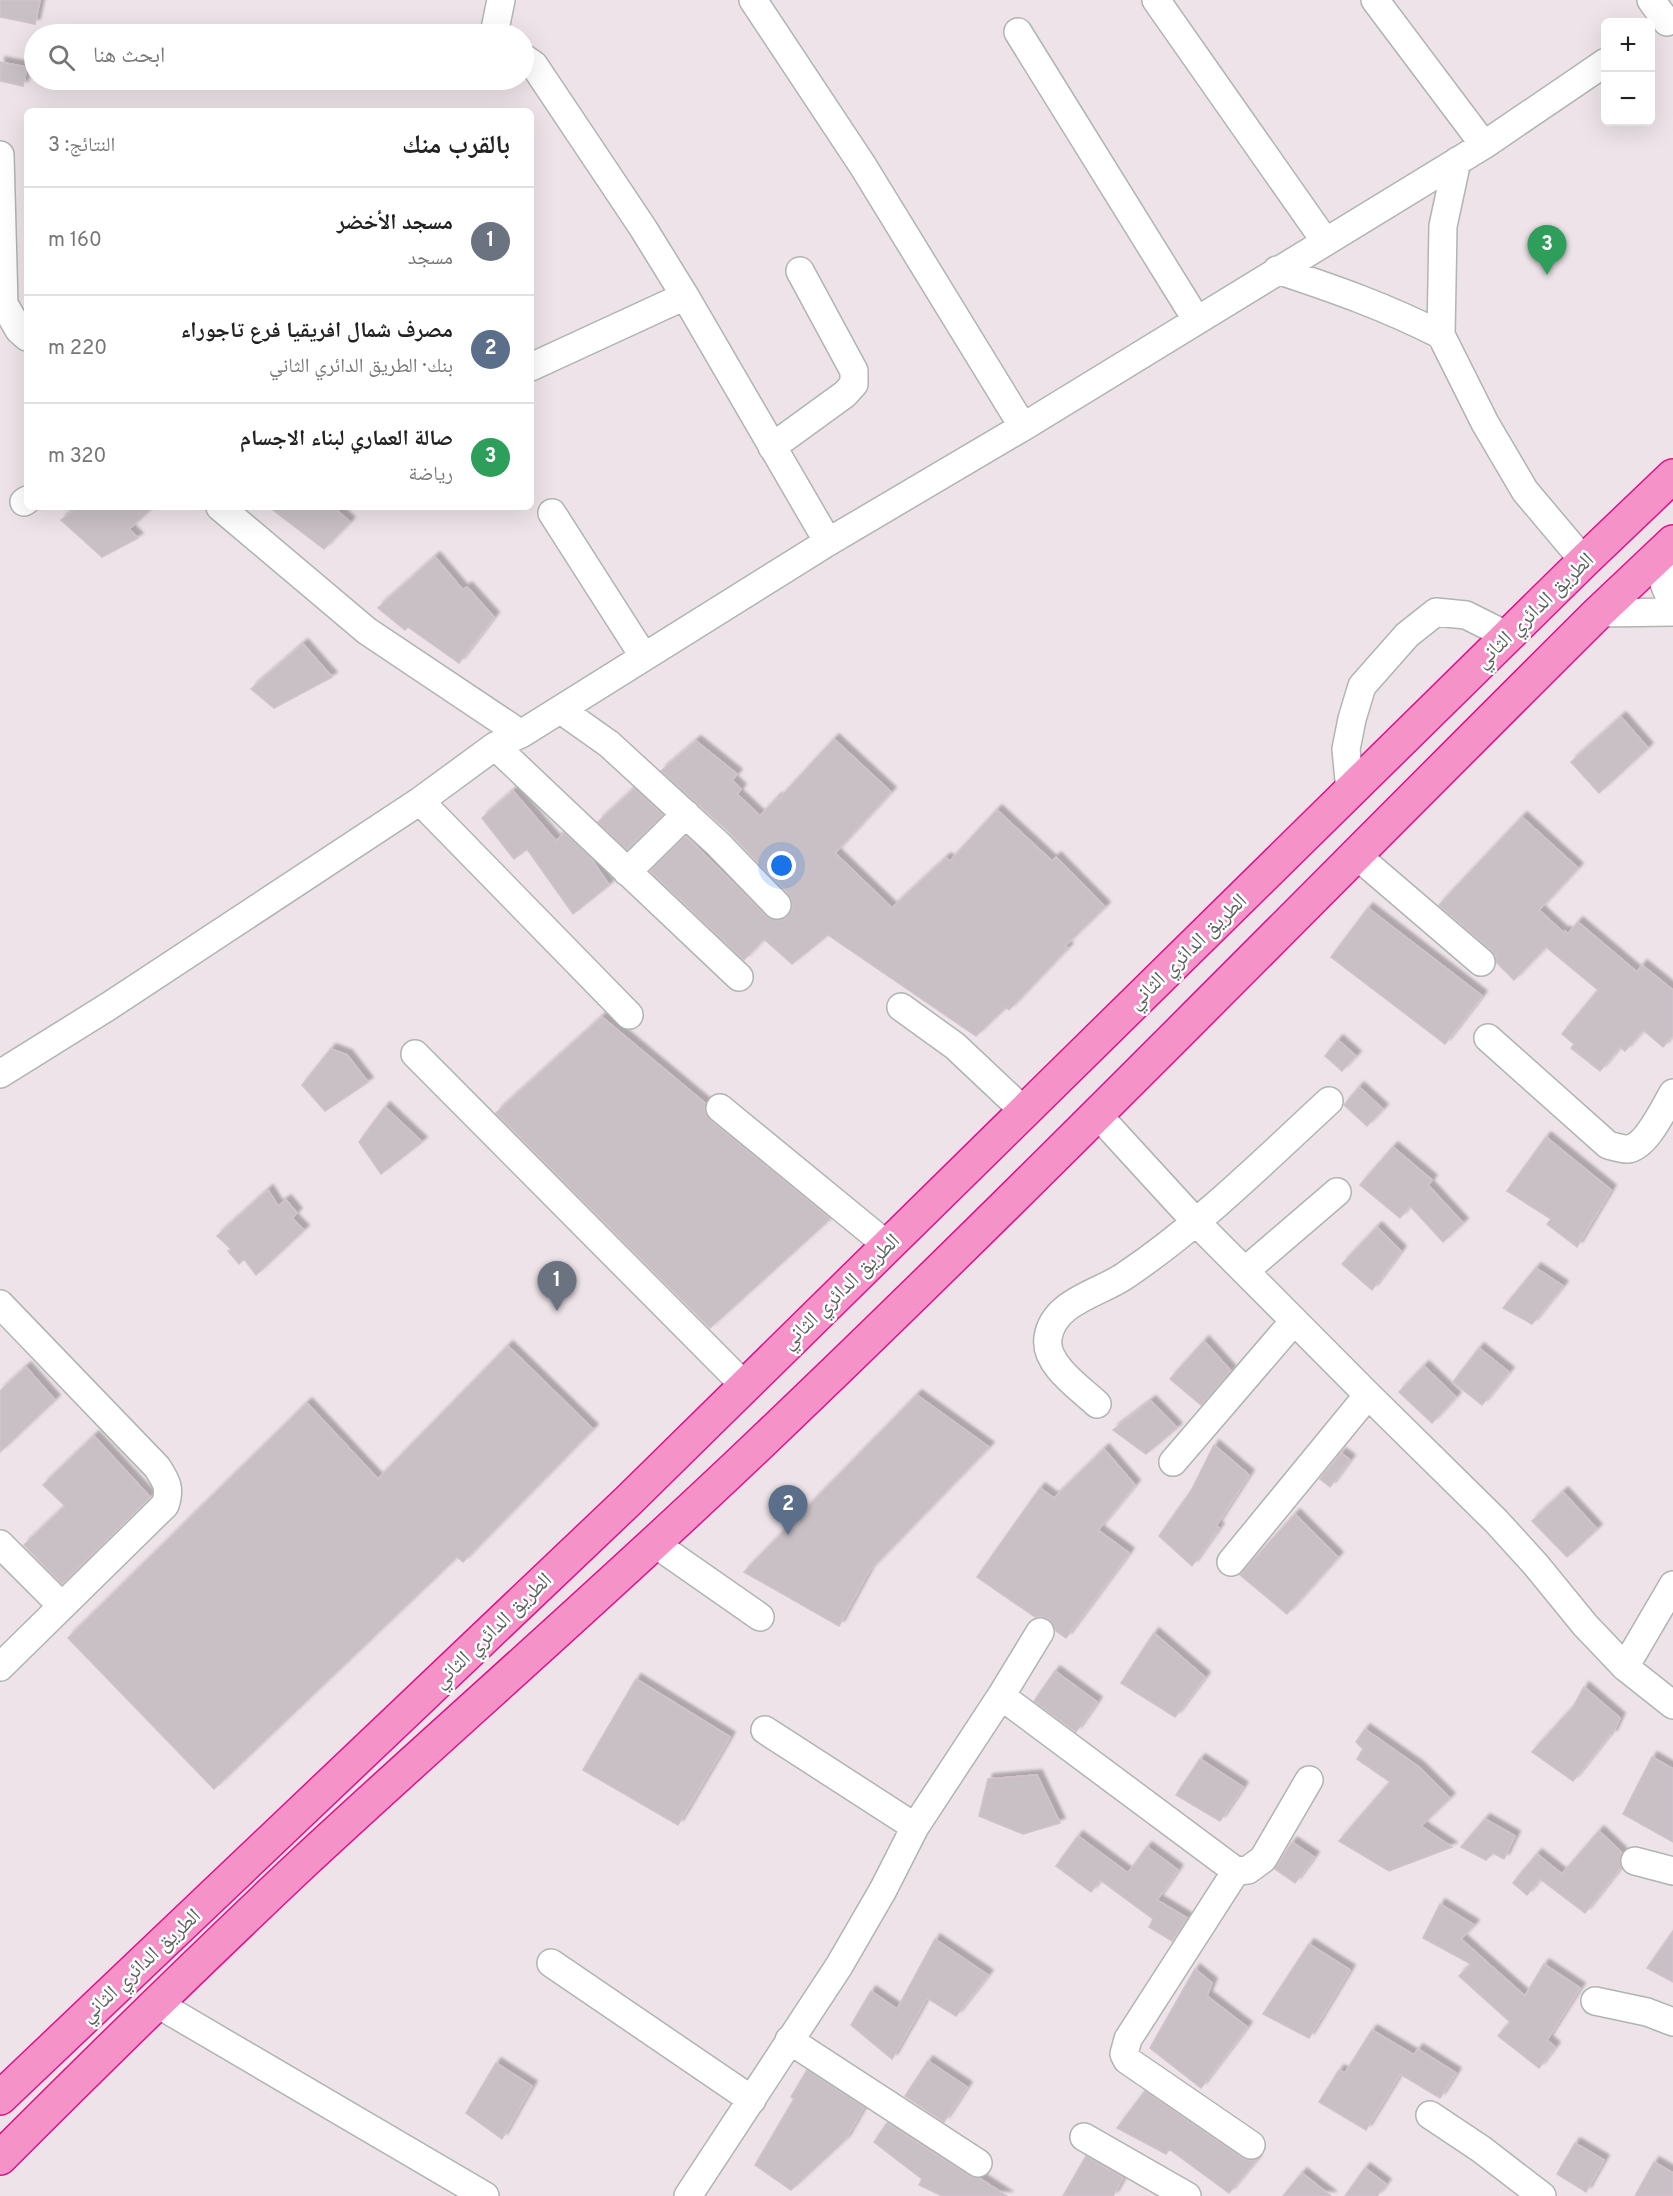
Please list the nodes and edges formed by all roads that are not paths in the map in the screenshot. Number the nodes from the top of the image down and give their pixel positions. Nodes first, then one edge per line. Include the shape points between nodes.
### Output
1 (501, 0) edge
2 (753, 0) edge
3 (1156, 0) edge
4 (1375, 0) edge
5 (1651, 0) edge
6 (496, 24) edge
7 (1663, 24) edge
8 (1018, 32) dead end
9 (534, 65) edge
10 (1601, 65) edge
11 (1484, 145) junction
12 (0, 155) edge
13 (1457, 161) junction
14 (1325, 241) junction
15 (1278, 270) junction
16 (800, 271) dead end
17 (685, 296) junction
18 (16, 303) edge
19 (1196, 319) junction
20 (24, 334) edge
21 (1441, 335) junction
22 (534, 366) edge
23 (1023, 427) junction
24 (772, 447) junction
25 (1673, 476) edge
26 (224, 510) edge
27 (552, 513) dead end
28 (828, 542) junction
29 (1673, 542) edge
30 (1673, 547) edge
31 (1584, 561) junction
32 (1673, 604) edge
33 (1673, 612) edge
34 (1598, 613) junction
35 (1508, 636) junction
36 (644, 657) junction
37 (561, 710) junction
38 (521, 734) junction
39 (495, 746) junction
40 (1350, 791) junction
41 (420, 801) junction
42 (686, 814) junction
43 (1355, 854) junction
44 (627, 872) junction
45 (777, 905) dead end
46 (1481, 962) dead end
47 (740, 977) dead end
48 (901, 1007) dead end
49 (628, 1015) dead end
50 (1488, 1038) dead end
51 (415, 1054) dead end
52 (0, 1074) edge
53 (1673, 1094) edge
54 (1329, 1101) dead end
55 (720, 1108) dead end
56 (1024, 1111) junction
57 (1097, 1114) junction
58 (1663, 1133) edge
59 (1337, 1192) dead end
60 (1196, 1221) junction
61 (887, 1245) junction
62 (1245, 1271) junction
63 (0, 1304) edge
64 (1294, 1321) junction
65 (744, 1385) junction
66 (1368, 1395) junction
67 (1097, 1404) dead end
68 (1173, 1462) dead end
69 (627, 1501) junction
70 (654, 1543) junction
71 (0, 1544) edge
72 (1231, 1562) dead end
73 (537, 1585) junction
74 (1673, 1585) edge
75 (62, 1606) junction
76 (760, 1617) dead end
77 (569, 1621) junction
78 (1040, 1632) dead end
79 (0, 1667) edge
80 (1625, 1667) junction
81 (1001, 1696) junction
82 (1673, 1705) edge
83 (765, 1730) dead end
84 (1309, 1780) dead end
85 (915, 1827) junction
86 (1635, 1861) dead end
87 (1236, 1871) junction
88 (1673, 1871) edge
89 (551, 1963) dead end
90 (1594, 2001) dead end
91 (156, 2002) junction
92 (1673, 2022) edge
93 (789, 2040) junction
94 (0, 2098) edge
95 (752, 2100) junction
96 (1430, 2115) dead end
97 (1084, 2137) dead end
98 (1251, 2145) dead end
99 (0, 2158) edge
100 (978, 2163) dead end
101 (485, 2196) edge
102 (688, 2196) edge
103 (1187, 2196) edge
104 (1542, 2196) edge

1 - 6 street
2 - 23 street via 863,166
3 - 14 street
4 - 11 street
5 - 7 street
8 - 19 street
9 - 17 street
10 - 11 street
11 - 13 street
12 - 18 street
13 - 14 street
13 - 21 street via 1443,226
14 - 15 street
15 - 19 street
15 - 21 street via 1367,300
16 - 24 street via 854,371 854,384
17 - 22 street
17 - 24 street
18 - 20 street via 19,330
19 - 23 street
21 - 31 street via 1485,423 1525,490
23 - 28 street
24 - 28 street
25 - 31 highway, الطريق الدائري الثاني
26 - 38 street via 367,631
27 - 36 street
28 - 36 street
29 - 34 highway, الطريق الدائري الثاني
30 - 32 street via 1663,558 1662,574
31 - 35 highway, الطريق الدائري الثاني
33 - 34 street
34 - 43 highway, الطريق الدائري الثاني
35 - 40 highway, الطريق الدائري الثاني
35 - 40 street via 1466,615 1436,612 1407,635 1362,686 1346,749
36 - 37 street
37 - 38 street
37 - 42 street via 609,744
38 - 39 street
39 - 41 street
39 - 44 street
40 - 56 highway, الطريق الدائري الثاني
41 - 49 street
41 - 52 street
42 - 44 street
42 - 45 street
43 - 46 street
43 - 57 highway, الطريق الدائري الثاني
44 - 47 street
48 - 56 street via 955,1046
50 - 58 street via 1608,1145 1628,1149
51 - 65 street
53 - 58 street
54 - 60 street
55 - 61 street
56 - 61 highway, الطريق الدائري الثاني
57 - 60 street
57 - 70 highway, الطريق الدائري الثاني
59 - 62 street
60 - 62 street
60 - 67 street via 1119,1281 1078,1299 1056,1321 1048,1336 1052,1361
61 - 65 highway, الطريق الدائري الثاني
62 - 64 street
63 - 75 street via 157,1467 170,1492 165,1505
64 - 66 street
64 - 68 street
65 - 69 highway, الطريق الدائري الثاني
66 - 72 street
66 - 80 street via 1496,1521
69 - 70 highway via 628,1526 639,1538
69 - 73 highway, الطريق الدائري الثاني
70 - 76 street
70 - 77 highway, الطريق الدائري الثاني
71 - 75 street
73 - 77 highway via 561,1599
73 - 94 highway, الطريق الدائري الثاني
74 - 80 street
75 - 79 street
77 - 91 highway, الطريق الدائري الثاني
78 - 81 street
80 - 82 street
81 - 85 street
81 - 87 street
83 - 85 street
84 - 87 street via 1263,1859 1248,1870
85 - 93 street via 839,1966
86 - 88 street
87 - 98 street via 1128,2039 1124,2054 1127,2060
89 - 95 street
90 - 92 street
91 - 99 highway, الطريق الدائري الثاني
91 - 101 street
93 - 95 street
93 - 100 street
95 - 102 street
96 - 104 street
97 - 103 street

